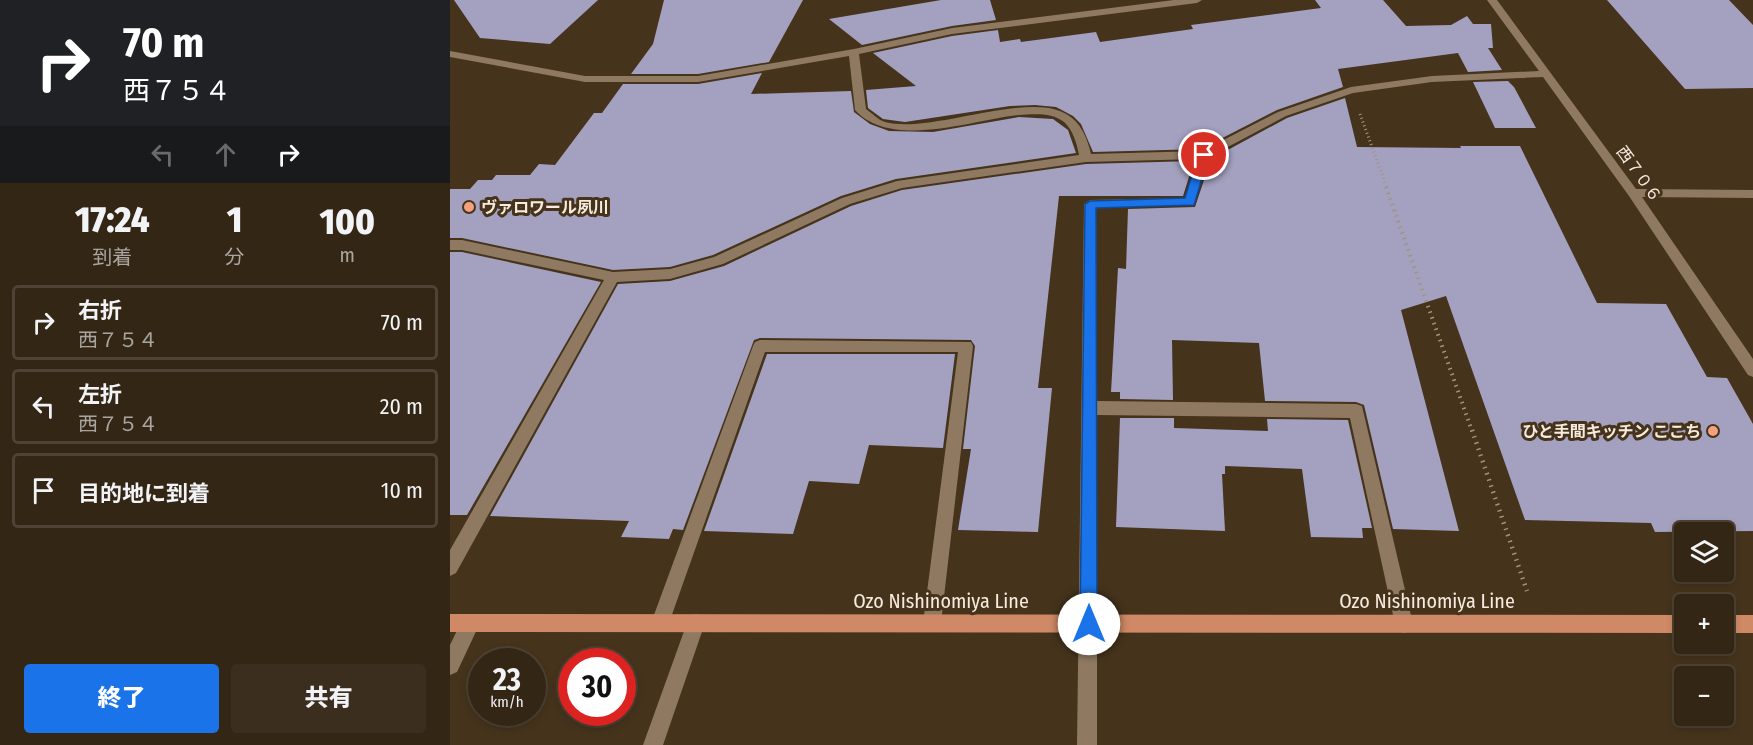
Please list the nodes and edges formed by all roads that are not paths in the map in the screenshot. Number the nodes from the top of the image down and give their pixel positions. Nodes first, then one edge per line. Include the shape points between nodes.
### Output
1 (1197, 0) edge
2 (1492, 0) edge
3 (854, 52) junction
4 (450, 54) edge
5 (1545, 74) junction
6 (1204, 155) junction
7 (1086, 158) junction
8 (1633, 193) junction
9 (1753, 194) edge
10 (450, 245) edge
11 (612, 277) junction
12 (1753, 371) edge
13 (1090, 408) junction
14 (450, 567) edge
15 (450, 623) edge
16 (471, 623) junction
17 (660, 623) junction
18 (696, 623) junction
19 (932, 623) junction
20 (1089, 624) junction
21 (1404, 624) junction
22 (1674, 624) edge
23 (1734, 624) edge
24 (1753, 624) edge
25 (450, 665) edge
26 (653, 745) edge
27 (1088, 745) edge

1 - 3 street via 952,31
2 - 5 street, 西７０６
3 - 4 street via 698,79 585,79
3 - 7 street via 861,110 882,125 911,128 1037,110 1065,118 1081,138
5 - 6 street via 1432,79 1351,90 1282,114
5 - 8 street, 西７０６
6 - 7 street
6 - 13 street via 1190,202 1090,204
7 - 11 street via 901,183 846,201 718,261 670,274
8 - 9 street
8 - 12 street, 西７０６
10 - 11 street
11 - 14 street
13 - 20 street
13 - 21 street via 1356,411
15 - 16 main road, Ozo Nishinomiya Line
16 - 17 main road, Ozo Nishinomiya Line
16 - 25 street
17 - 18 main road, Ozo Nishinomiya Line
17 - 19 street via 760,346 966,346
18 - 19 main road, Ozo Nishinomiya Line
18 - 26 street
19 - 20 main road, Ozo Nishinomiya Line
20 - 21 main road, Ozo Nishinomiya Line
20 - 27 street
21 - 22 main road, Ozo Nishinomiya Line
23 - 24 main road

